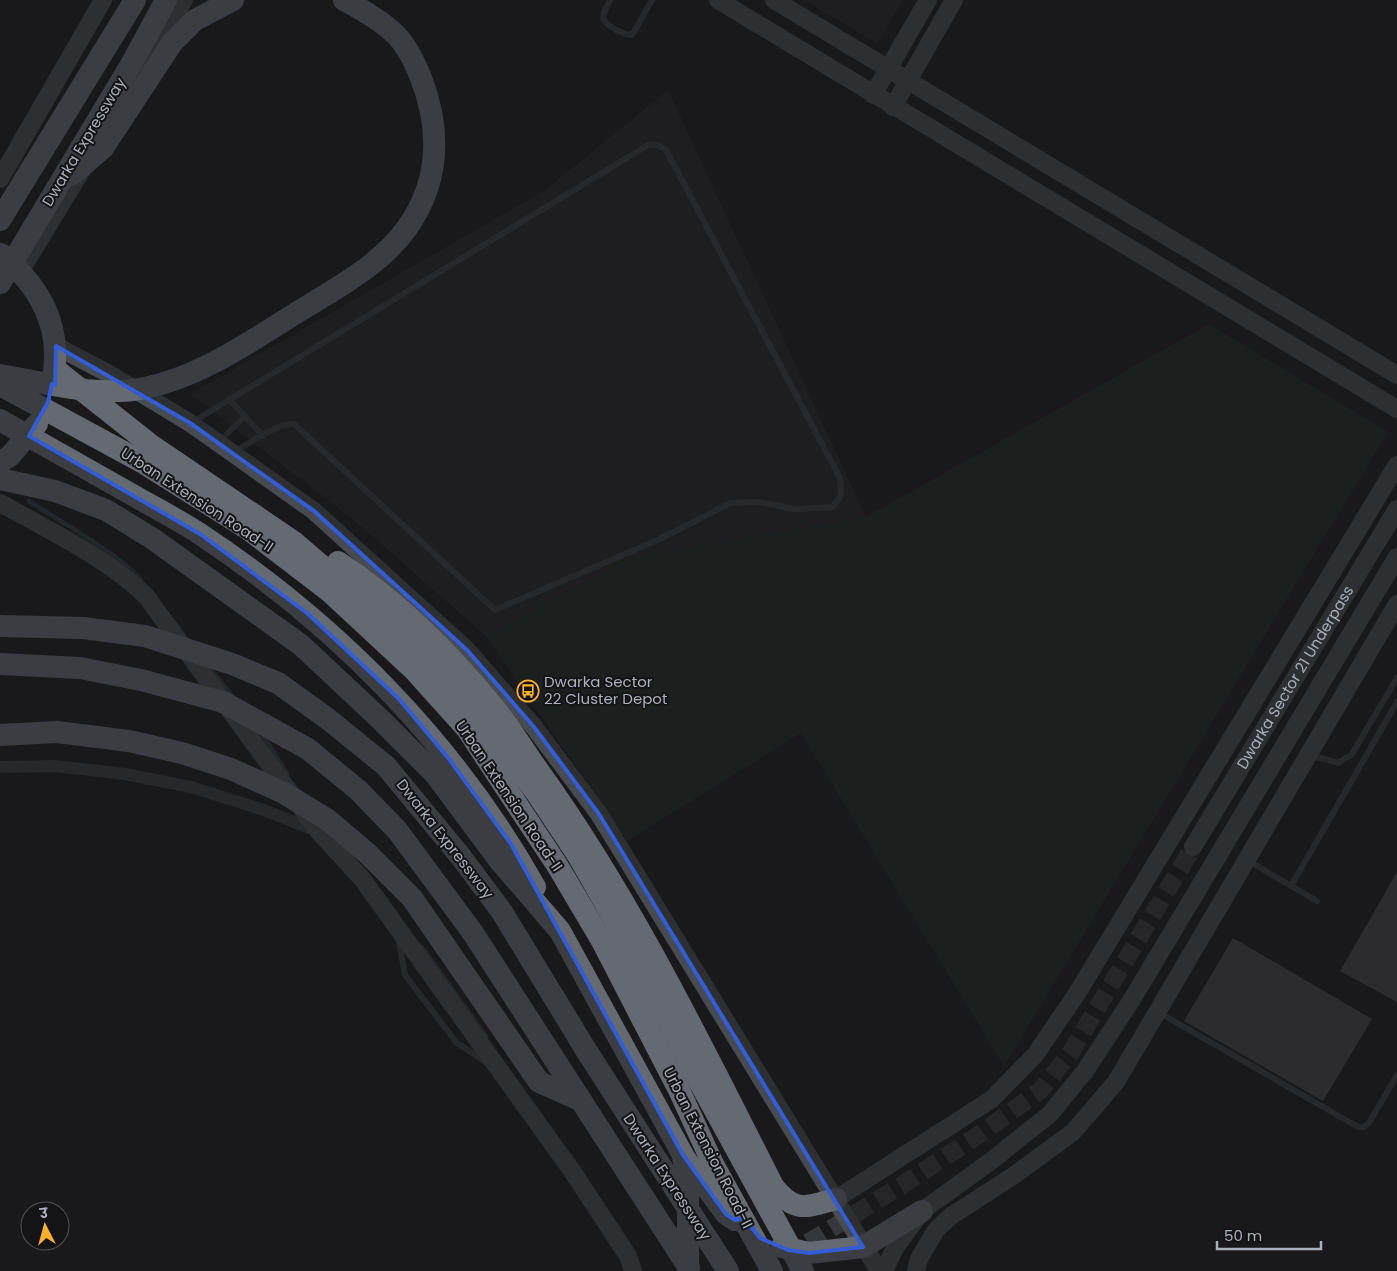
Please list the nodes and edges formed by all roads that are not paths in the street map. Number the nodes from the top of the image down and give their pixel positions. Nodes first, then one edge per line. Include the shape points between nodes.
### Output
1 (103, 0) edge
2 (135, 0) edge
3 (166, 0) edge
4 (184, 0) edge
5 (233, 0) edge
6 (344, 0) edge
7 (610, 0) edge
8 (652, 0) edge
9 (718, 0) edge
10 (774, 0) edge
11 (928, 0) edge
12 (954, 0) edge
13 (888, 69) junction
14 (908, 81) junction
15 (873, 95) junction
16 (894, 107) junction
17 (0, 180) edge
18 (58, 188) junction
19 (0, 220) edge
20 (0, 253) edge
21 (21, 270) junction
22 (0, 283) edge
23 (56, 346) junction
24 (56, 369) junction
25 (0, 375) edge
26 (1397, 375) edge
27 (0, 385) edge
28 (230, 399) junction
29 (1397, 409) edge
30 (244, 416) junction
31 (0, 420) edge
32 (190, 423) junction
33 (263, 436) junction
34 (218, 443) junction
35 (232, 453) junction
36 (0, 462) edge
37 (142, 462) junction
38 (1397, 465) edge
39 (0, 479) edge
40 (0, 503) edge
41 (1397, 509) edge
42 (1397, 557) edge
43 (1397, 604) edge
44 (0, 626) edge
45 (0, 664) edge
46 (1397, 678) edge
47 (1397, 702) edge
48 (0, 734) edge
49 (1308, 753) junction
50 (0, 767) edge
51 (319, 832) junction
52 (1193, 847) tunnel mouth
53 (1245, 859) junction
54 (1204, 879) junction
55 (1291, 886) junction
56 (1317, 901) dead end
57 (1215, 912) junction
58 (560, 931) junction
59 (1156, 1011) junction
60 (1397, 1075) edge
61 (580, 1100) junction
62 (683, 1155) junction
63 (770, 1196) junction
64 (836, 1198) junction
65 (922, 1211) junction
66 (739, 1219) junction
67 (863, 1247) junction
68 (633, 1271) edge
69 (690, 1271) edge
70 (728, 1271) edge
71 (772, 1271) edge
72 (803, 1271) edge
73 (879, 1271) edge
74 (884, 1271) edge
75 (916, 1271) edge

1 - 17 street
2 - 19 highway, Dwarka Expressway
3 - 18 highway, Dwarka Expressway
4 - 21 street
5 - 18 highway via 195,20 172,42 103,148
6 - 25 highway via 395,34 416,64 432,105 436,143 430,182 407,228 389,249 342,285 259,336 206,366 176,378 145,388 112,392 68,388
7 - 8 lane via 603,20 631,35
9 - 15 street
10 - 13 street
11 - 13 street
12 - 14 street
13 - 14 street
13 - 15 street
14 - 16 street
14 - 26 street
15 - 16 street
16 - 29 street
18 - 22 highway, Dwarka Expressway
20 - 21 highway
21 - 23 highway via 38,293 50,319
23 - 24 highway
23 - 32 street
24 - 36 highway via 48,402 33,431
24 - 63 highway via 151,445 294,542 415,646 466,700 536,792 579,856
27 - 37 highway, Urban Extension Road-II
28 - 30 lane
28 - 32 lane
28 - 33 lane via 648,145 658,145 666,150 840,478 841,495 833,507 794,509 759,502 730,504 660,539 495,610 297,427 285,424
30 - 33 lane
30 - 34 lane
31 - 58 highway, Urban Extension Road-II via 200,534 307,613 399,699 449,759 511,844
32 - 34 street
33 - 35 lane
34 - 35 street
35 - 64 street via 314,511 380,570 467,650 534,727 599,814
37 - 63 highway via 174,468 298,535 375,586 433,641 495,709 584,834 609,875 707,1056
37 - 66 highway, Urban Extension Road-II via 248,528 329,591 414,670 467,729 557,865 602,942 679,1090
38 - 64 street via 1081,986 1035,1055 992,1099
39 - 58 highway via 55,491 106,510 191,565 301,645 435,774 499,860
40 - 51 street via 105,564 131,581 146,596
41 - 52 street, Dwarka Sector 21 Underpass
42 - 54 street
43 - 49 street
44 - 70 highway, Dwarka Expressway via 83,628 145,636 232,664 278,683 386,766 502,912
45 - 61 highway, Dwarka Expressway via 80,668 223,702 308,750 358,790 397,830 473,933
46 - 49 lane via 1352,754 1338,763
47 - 55 lane
48 - 61 highway via 58,732 129,741 182,753 231,769 284,793 328,820 412,898 539,1082
49 - 53 street
50 - 51 street via 55,766 154,779 264,810
51 - 68 street via 363,880 572,1170 628,1256
53 - 55 lane
53 - 57 street
54 - 57 street
54 - 65 street via 1085,1071 1050,1114
55 - 56 lane
57 - 59 street
58 - 62 highway
59 - 60 lane via 1358,1127 1369,1123
59 - 75 street via 1116,1082 1073,1132 950,1216 936,1230 919,1259
61 - 69 highway, Dwarka Expressway
62 - 66 highway via 726,1214
62 - 69 highway via 688,1194
63 - 64 highway via 804,1208
63 - 66 highway via 754,1216
63 - 72 highway
64 - 67 street
65 - 67 highway
65 - 74 street via 895,1248
66 - 67 highway via 760,1238 788,1250 809,1253
66 - 71 highway, Urban Extension Road-II
67 - 73 street

